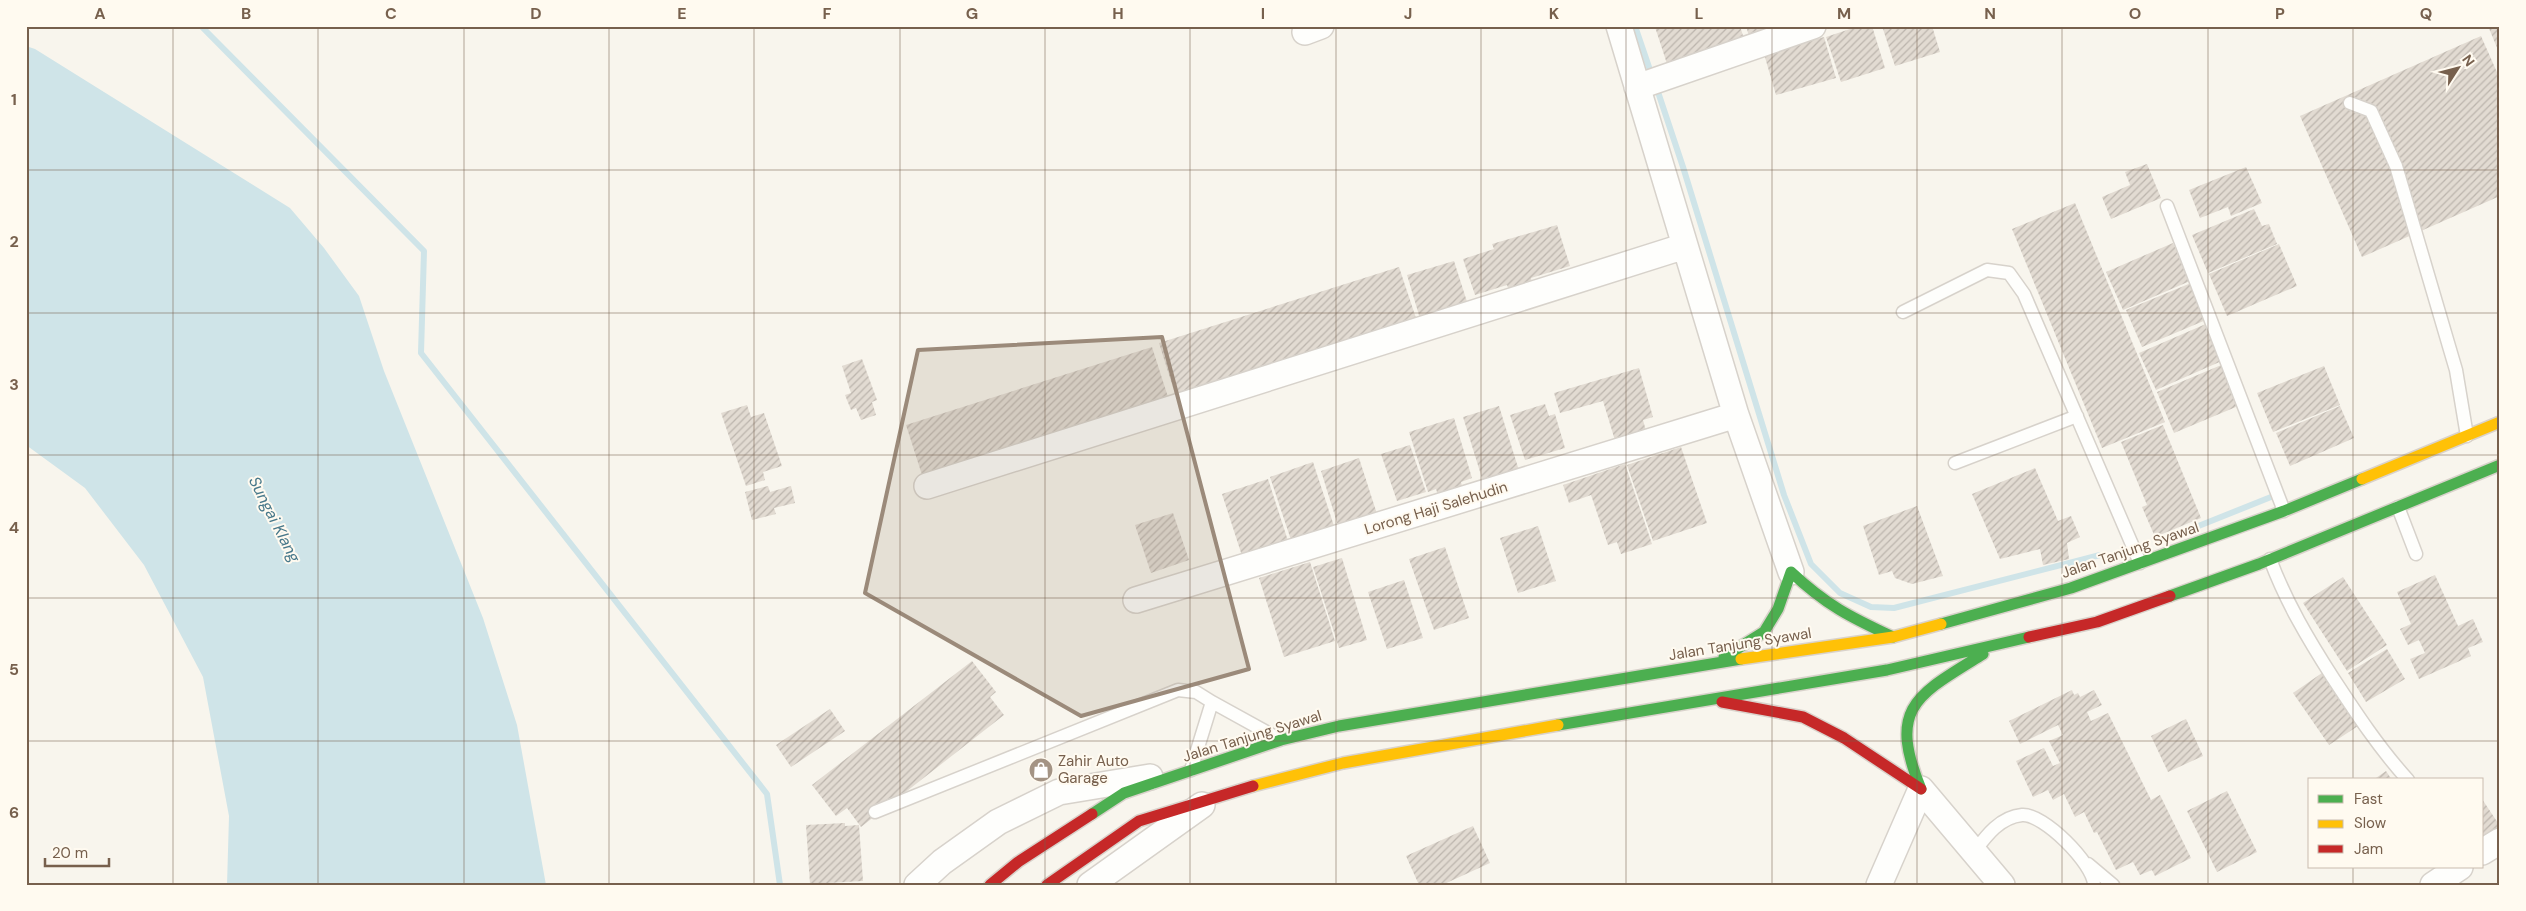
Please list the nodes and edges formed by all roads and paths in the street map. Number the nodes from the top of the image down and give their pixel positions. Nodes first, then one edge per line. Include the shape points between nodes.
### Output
1 (1619, 26) edge
2 (1812, 26) edge
3 (1637, 87) junction
4 (2350, 103) dead end
5 (2167, 206) dead end
6 (1685, 246) junction
7 (1903, 312) dead end
8 (1736, 415) junction
9 (2077, 416) junction
10 (2500, 422) edge
11 (2467, 436) junction
12 (1955, 463) dead end
13 (2500, 465) edge
14 (927, 486) dead end
15 (2398, 507) junction
16 (2284, 511) junction
17 (2416, 554) dead end
18 (2270, 559) junction
19 (2140, 563) junction
20 (1791, 572) junction
21 (1136, 600) dead end
22 (1893, 636) junction
23 (2003, 642) junction
24 (1716, 662) junction
25 (1706, 699) junction
26 (1212, 702) junction
27 (1281, 740) junction
28 (1191, 770) junction
29 (2406, 778) edge
30 (1921, 789) junction
31 (1217, 796) junction
32 (875, 812) dead end
33 (2500, 841) edge
34 (2484, 851) edge
35 (2084, 861) junction
36 (1985, 872) edge
37 (917, 885) edge
38 (990, 885) edge
39 (1047, 885) edge
40 (1090, 885) edge
41 (1880, 885) edge
42 (2094, 885) edge
43 (2113, 885) edge

1 - 3 street
2 - 3 street
3 - 6 street
4 - 11 lane via 2371,110 2396,166 2456,370
5 - 16 lane
6 - 8 street
6 - 14 street
7 - 9 lane via 1987,270 2009,273 2024,294
8 - 20 street
8 - 21 street, Lorong Haji Salehudin
9 - 12 lane
9 - 19 lane
10 - 11 main road, Jalan Tanjung Syawal
11 - 16 main road, Jalan Tanjung Syawal
13 - 15 main road
15 - 17 lane
15 - 18 main road
16 - 19 main road, Jalan Tanjung Syawal
18 - 23 main road via 2097,622
18 - 29 lane via 2302,630 2372,735
19 - 22 main road, Jalan Tanjung Syawal via 2071,588
20 - 22 main road via 1817,596 1845,615
20 - 24 main road via 1778,609 1764,632
22 - 24 main road, Jalan Tanjung Syawal
23 - 25 main road via 1887,670
23 - 30 main road via 1946,678 1912,706 1904,735 1909,764
24 - 27 main road, Jalan Tanjung Syawal via 1339,726
25 - 30 main road via 1803,717 1844,738
25 - 31 main road via 1343,763
26 - 27 lane
26 - 28 lane
26 - 32 lane via 1196,692 1178,690
27 - 28 main road, Jalan Tanjung Syawal
28 - 37 street via 1058,792 998,822 942,862
28 - 38 main road, Jalan Tanjung Syawal via 1124,793 1018,862
30 - 36 street
30 - 41 street
31 - 39 main road via 1139,821
31 - 40 street
33 - 34 street
35 - 36 lane via 2073,847 2043,823 2024,814 2008,818 1990,832
35 - 42 lane
35 - 43 lane

